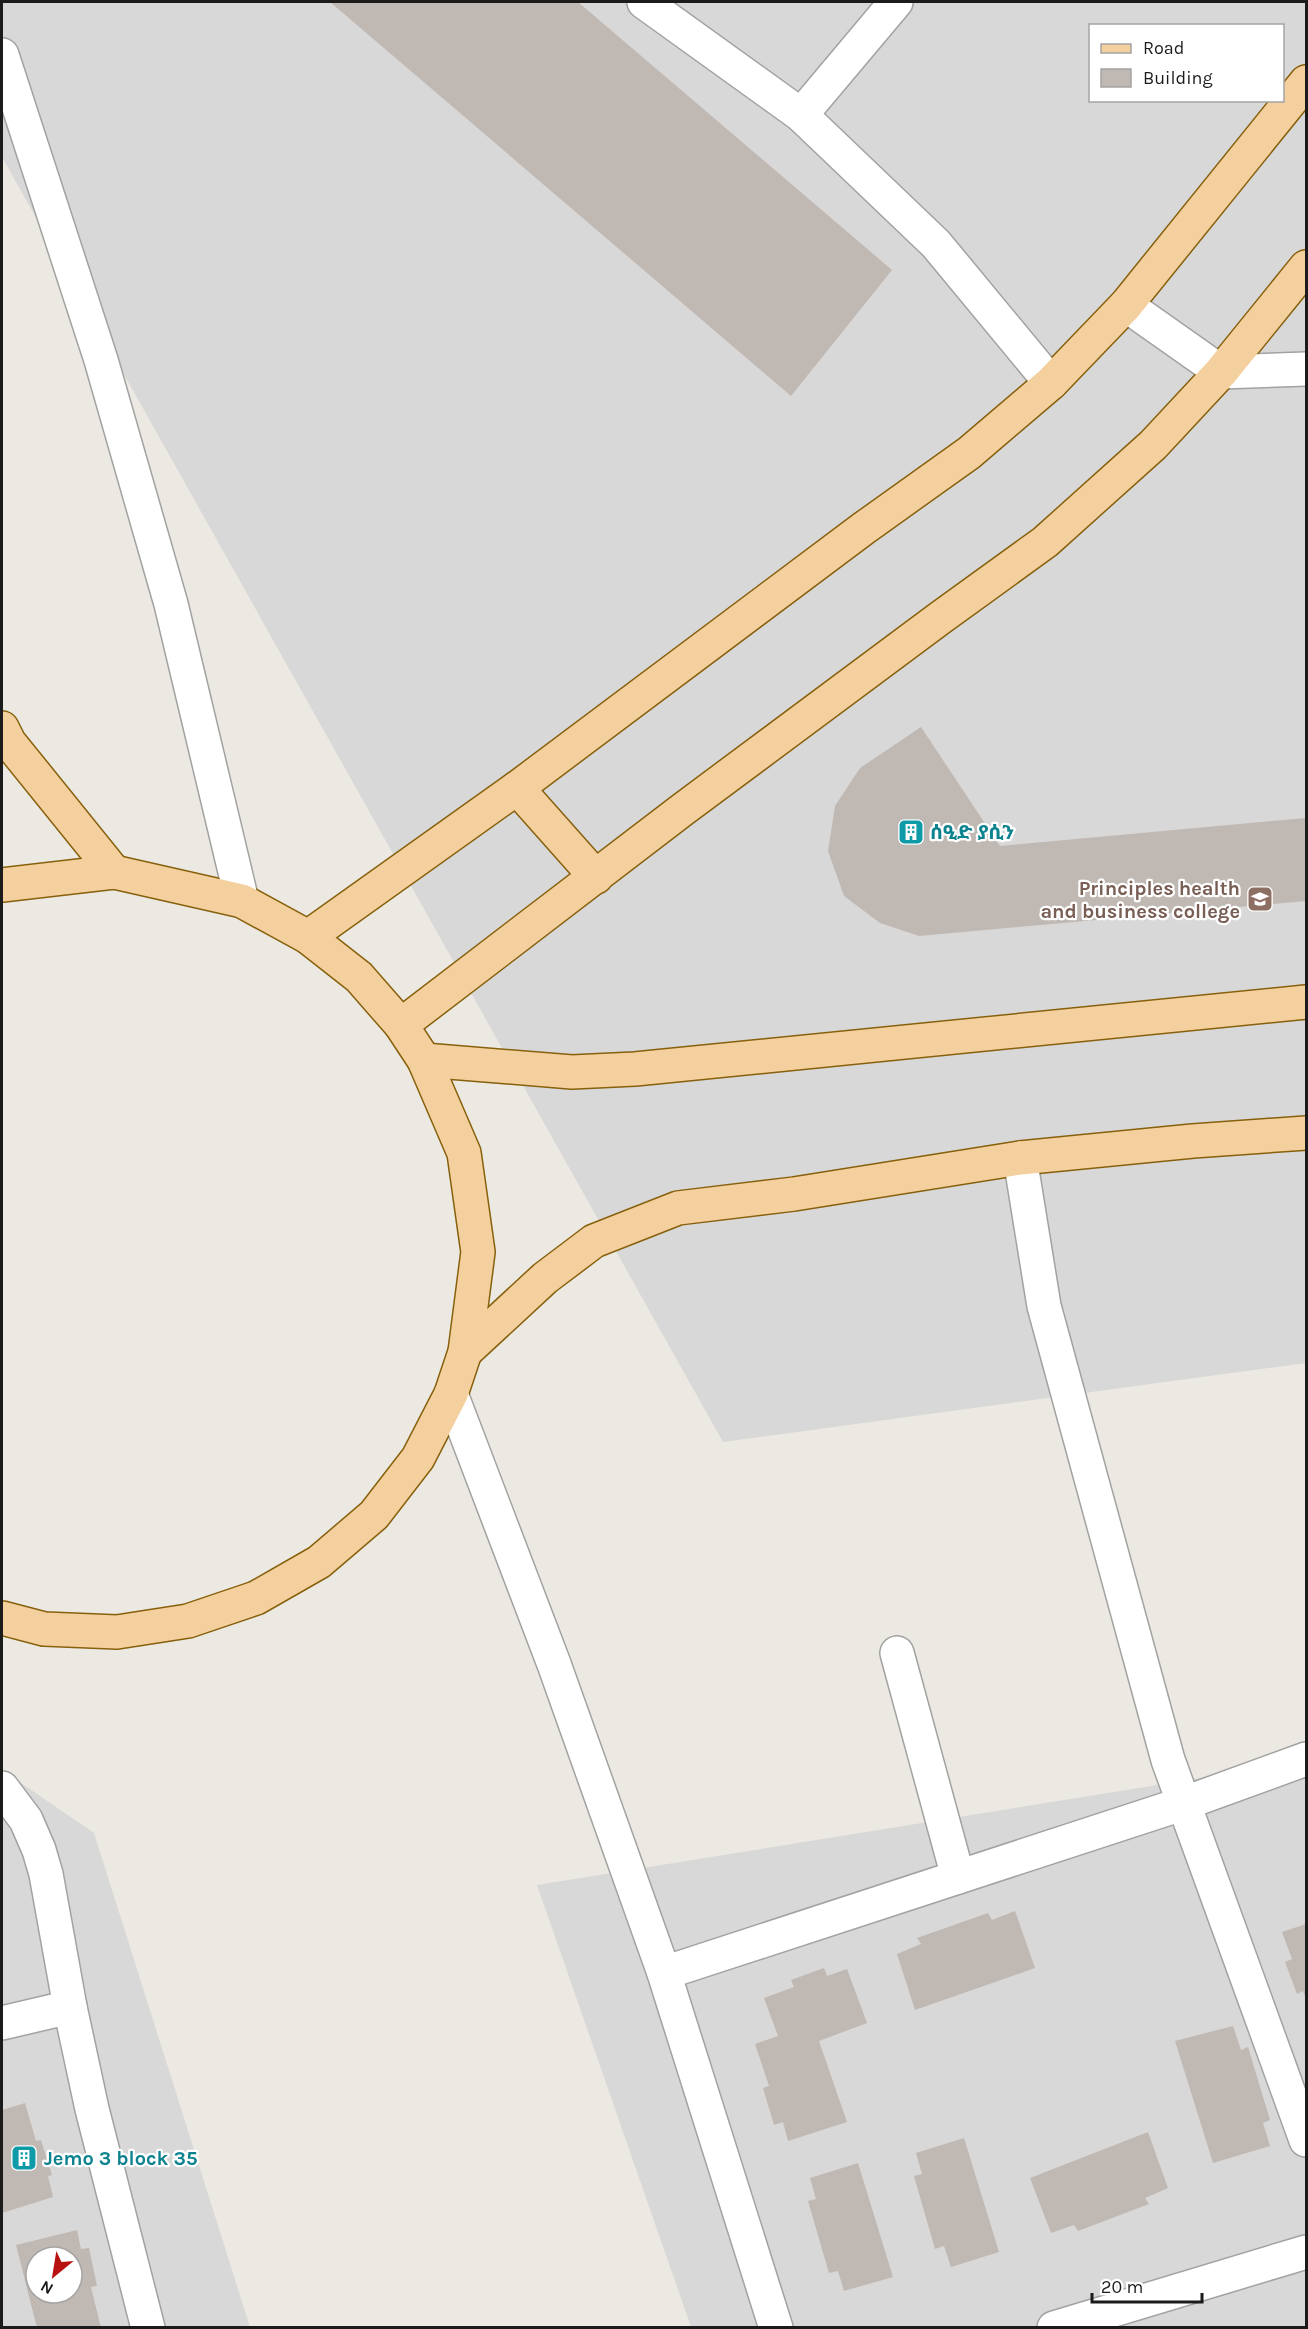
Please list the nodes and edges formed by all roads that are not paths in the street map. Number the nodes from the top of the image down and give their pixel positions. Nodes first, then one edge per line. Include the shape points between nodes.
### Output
1 (644, 2) edge
2 (896, 2) edge
3 (2, 55) edge
4 (1306, 82) edge
5 (801, 115) junction
6 (1306, 267) edge
7 (1126, 305) junction
8 (1306, 369) edge
9 (1221, 372) junction
10 (1051, 382) junction
11 (2, 728) edge
12 (517, 788) junction
13 (114, 872) junction
14 (596, 877) junction
15 (2, 885) edge
16 (242, 901) junction
17 (308, 937) junction
18 (1306, 1002) edge
19 (401, 1025) junction
20 (424, 1060) junction
21 (1306, 1133) edge
22 (1020, 1158) junction
23 (465, 1352) junction
24 (451, 1394) junction
25 (2, 1618) edge
26 (897, 1653) dead end
27 (1306, 1760) edge
28 (2, 1788) edge
29 (1185, 1803) junction
30 (958, 1877) junction
31 (664, 1974) junction
32 (70, 2007) junction
33 (2, 2023) edge
34 (1306, 2140) edge
35 (1306, 2252) edge
36 (148, 2328) edge
37 (776, 2328) edge
38 (1054, 2328) edge

1 - 5 street
2 - 5 street
3 - 16 street via 101,360 161,571
4 - 7 main road
5 - 10 street via 936,244
6 - 9 main road
7 - 9 street
7 - 10 main road
8 - 9 street
9 - 14 main road via 1153,445 1045,542
10 - 12 main road via 969,453
11 - 13 main road via 9,742
12 - 14 main road
12 - 17 main road
13 - 15 main road
13 - 16 main road
14 - 19 main road
16 - 17 main road
17 - 19 main road via 359,977
18 - 20 main road via 635,1069 572,1072
19 - 20 main road
20 - 23 main road via 464,1153 469,1186 478,1252
21 - 22 main road
22 - 23 main road via 678,1208 594,1241 545,1278
22 - 29 street via 1044,1306 1168,1760
23 - 24 main road
24 - 25 main road via 418,1458 374,1515 319,1562 256,1598 188,1621 117,1632 44,1629
24 - 31 street via 554,1664
26 - 30 street
27 - 29 street
28 - 32 street via 26,1820 39,1850
29 - 30 street
29 - 34 street
30 - 31 street
31 - 37 street
32 - 33 street
32 - 36 street
35 - 38 street

